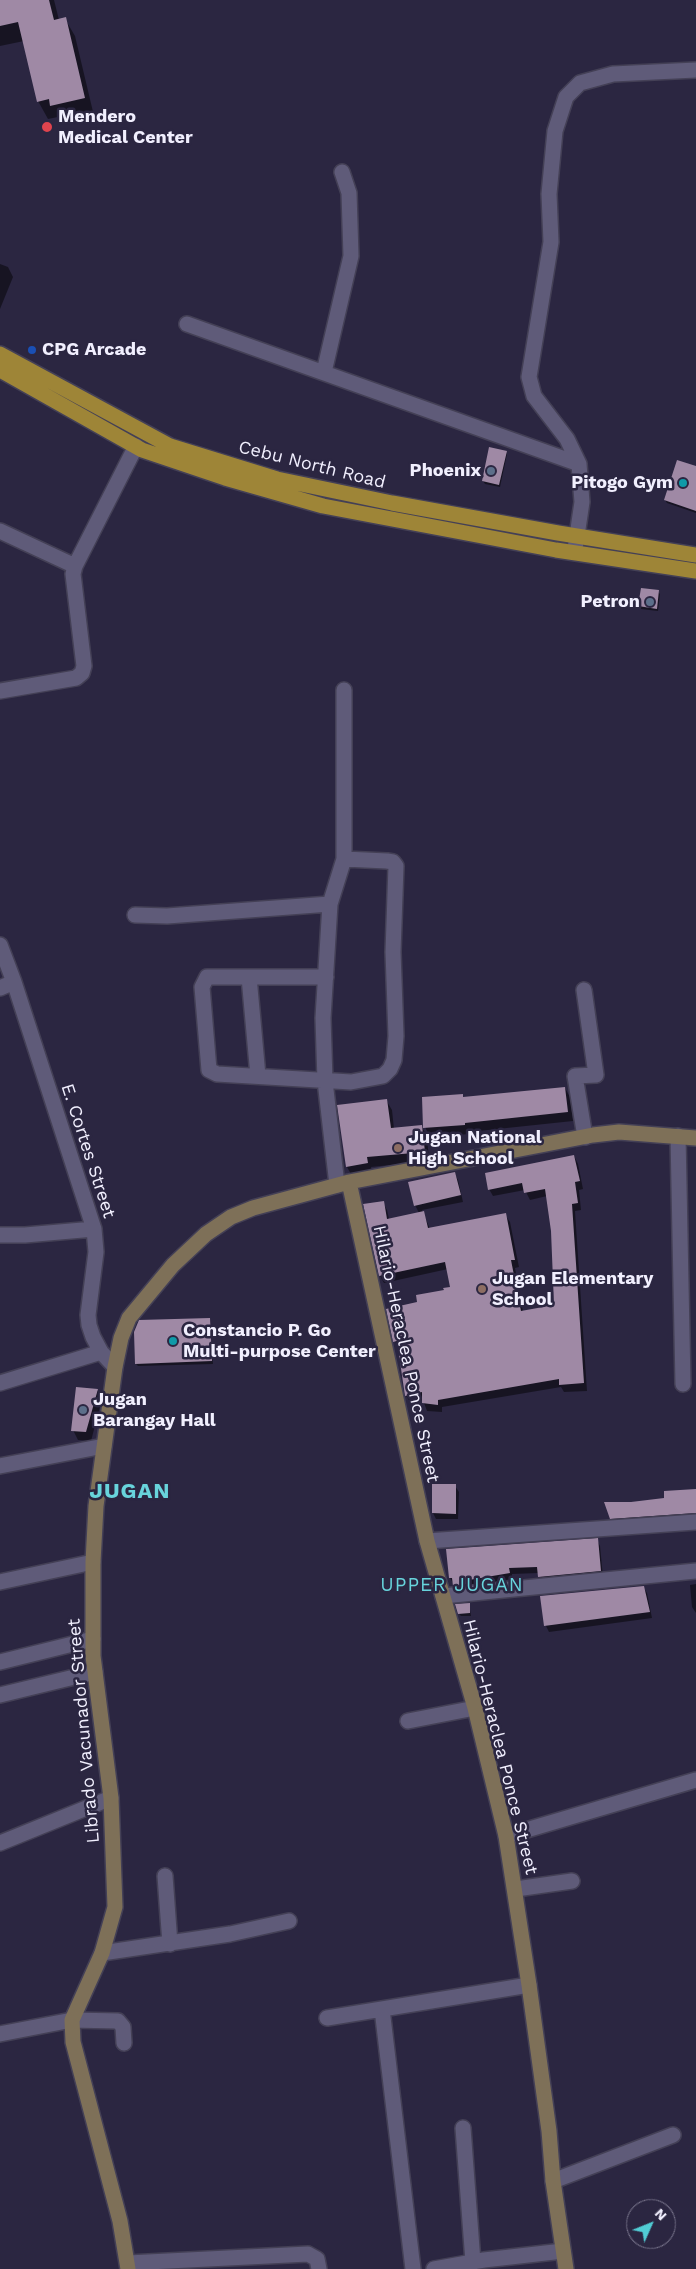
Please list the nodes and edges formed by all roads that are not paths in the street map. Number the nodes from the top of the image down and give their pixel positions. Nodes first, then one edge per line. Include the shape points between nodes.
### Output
1 (696, 70) edge
2 (342, 172) dead end
3 (187, 324) dead end
4 (0, 354) edge
5 (0, 370) edge
6 (324, 372) junction
7 (136, 446) junction
8 (579, 464) junction
9 (0, 530) edge
10 (578, 536) junction
11 (574, 553) junction
12 (696, 555) edge
13 (75, 566) junction
14 (696, 571) edge
15 (344, 690) dead end
16 (0, 691) edge
17 (344, 859) junction
18 (330, 904) junction
19 (135, 915) dead end
20 (0, 945) edge
21 (249, 977) junction
22 (326, 977) junction
23 (14, 982) junction
24 (0, 988) edge
25 (584, 990) dead end
26 (258, 1076) junction
27 (325, 1082) junction
28 (678, 1136) junction
29 (585, 1137) junction
30 (696, 1138) edge
31 (343, 1183) junction
32 (94, 1229) junction
33 (0, 1234) edge
34 (101, 1352) junction
35 (115, 1367) junction
36 (0, 1384) edge
37 (683, 1384) dead end
38 (104, 1446) junction
39 (0, 1466) edge
40 (696, 1522) edge
41 (428, 1541) junction
42 (93, 1562) junction
43 (696, 1571) edge
44 (0, 1582) edge
45 (443, 1596) junction
46 (93, 1639) junction
47 (0, 1662) edge
48 (95, 1672) junction
49 (0, 1695) edge
50 (475, 1708) junction
51 (408, 1721) dead end
52 (696, 1780) edge
53 (111, 1798) junction
54 (506, 1836) junction
55 (0, 1843) edge
56 (165, 1876) dead end
57 (572, 1882) dead end
58 (516, 1889) junction
59 (289, 1921) dead end
60 (170, 1944) junction
61 (102, 1953) junction
62 (529, 1985) junction
63 (382, 2009) junction
64 (327, 2018) dead end
65 (72, 2020) junction
66 (0, 2034) edge
67 (124, 2043) dead end
68 (463, 2128) dead end
69 (673, 2135) dead end
70 (553, 2182) junction
71 (563, 2251) junction
72 (275, 2262) edge
73 (473, 2262) junction
74 (128, 2266) edge
75 (319, 2269) edge
76 (413, 2269) edge
77 (434, 2269) edge
78 (566, 2269) edge

1 - 8 street via 613,74 580,83 566,97 555,131 548,194 551,242 529,377 534,396 567,439
2 - 6 street via 349,192 351,256
3 - 6 street
4 - 10 main road, Cebu North Road via 179,449 277,479 392,504
5 - 7 main road, Cebu North Road
6 - 8 street
7 - 11 main road, Cebu North Road via 225,478 323,506
7 - 13 street
8 - 10 street via 582,502
9 - 13 street
10 - 11 street
10 - 12 main road, Cebu North Road
11 - 14 main road, Cebu North Road
13 - 16 street via 73,588 84,666 82,673 76,678
15 - 17 street
17 - 18 street
17 - 27 street via 387,861 396,866 394,1060 382,1076 351,1082
18 - 19 street via 166,916
18 - 22 street
20 - 23 street, E. Cortes Street
21 - 22 street
21 - 26 street
21 - 26 street via 207,977 202,987 210,1070 217,1074
22 - 27 street via 323,1018
23 - 24 street
23 - 32 street, E. Cortes Street
25 - 29 street via 596,1074 575,1076
26 - 27 street
27 - 31 street
28 - 29 street, Librado Vacunador Street via 619,1132
28 - 30 street, Librado Vacunador Street
28 - 37 street
29 - 31 street, Librado Vacunador Street
31 - 35 street, Librado Vacunador Street via 252,1208 206,1234 173,1265 129,1318
31 - 41 street, Hilario-Heraclea Ponce Street
32 - 33 street
32 - 34 street, E. Cortes Street via 96,1252 88,1316 92,1337
34 - 35 street, E. Cortes Street
34 - 36 street
35 - 38 street, Librado Vacunador Street
38 - 39 street
38 - 42 street, Librado Vacunador Street
40 - 41 street
41 - 45 street, Hilario-Heraclea Ponce Street
42 - 44 street
42 - 46 street, Librado Vacunador Street
43 - 45 street
45 - 50 street, Hilario-Heraclea Ponce Street
46 - 47 street
46 - 48 street, Librado Vacunador Street
48 - 49 street
48 - 53 street, Librado Vacunador Street
50 - 51 street
50 - 54 street, Hilario-Heraclea Ponce Street
52 - 54 street
53 - 55 street
53 - 61 street, Librado Vacunador Street via 115,1907
54 - 58 street, Hilario-Heraclea Ponce Street
56 - 60 street
57 - 58 street
58 - 62 street, Hilario-Heraclea Ponce Street
59 - 60 street
60 - 61 street
61 - 65 street, Librado Vacunador Street
62 - 63 street
62 - 70 street, Hilario-Heraclea Ponce Street
63 - 64 street
63 - 76 street
65 - 66 street
65 - 67 street via 118,2021 123,2027
65 - 74 street, Librado Vacunador Street via 73,2042 120,2221
68 - 73 street
69 - 70 street
70 - 71 street, Hilario-Heraclea Ponce Street
71 - 73 street
71 - 78 street, Hilario-Heraclea Ponce Street
72 - 74 street
72 - 75 street via 313,2255
73 - 77 street

